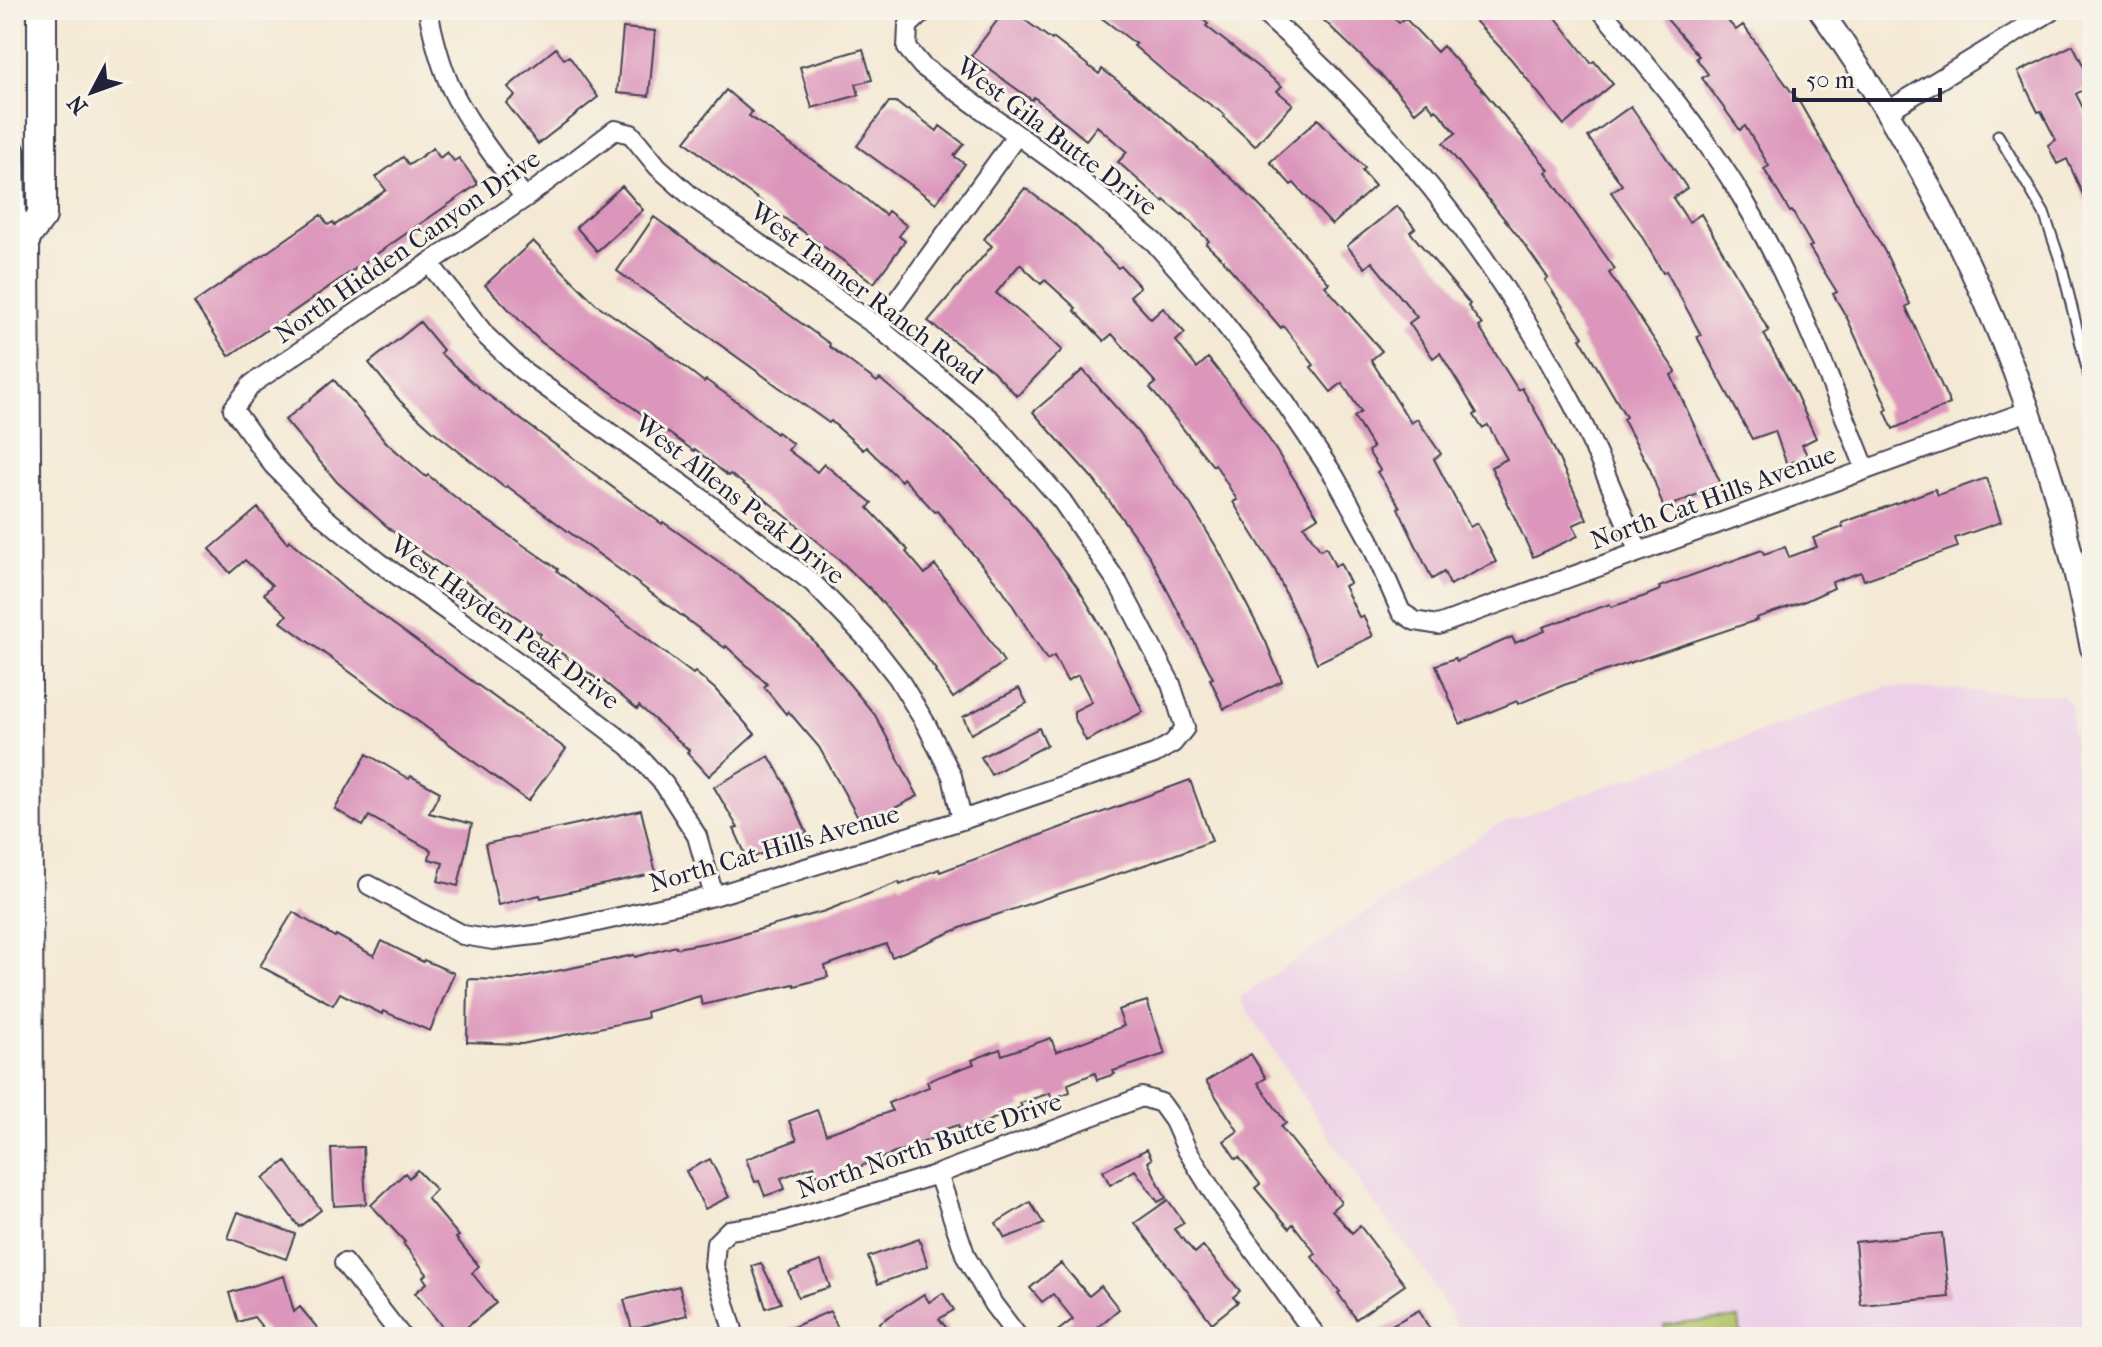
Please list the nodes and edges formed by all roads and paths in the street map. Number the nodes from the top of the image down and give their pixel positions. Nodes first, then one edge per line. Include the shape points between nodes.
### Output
1 (42, 10) edge
2 (428, 10) edge
3 (925, 10) edge
4 (1260, 10) edge
5 (1601, 10) edge
6 (1820, 10) edge
7 (2053, 10) edge
8 (1886, 112) junction
9 (615, 130) joint
10 (1017, 135) junction
11 (1998, 135) dead end
12 (10, 151) edge
13 (525, 198) junction
14 (25, 238) junction
15 (429, 263) junction
16 (878, 327) junction
17 (2092, 389) edge
18 (233, 409) joint
19 (2028, 411) junction
20 (1866, 470) junction
21 (1639, 552) junction
22 (1415, 621) joint
23 (2092, 648) edge
24 (1185, 728) joint
25 (962, 820) junction
26 (369, 885) dead end
27 (714, 896) junction
28 (938, 1174) junction
29 (344, 1263) dead end
30 (30, 1337) edge
31 (402, 1337) edge
32 (735, 1337) edge
33 (1018, 1337) edge
34 (1317, 1337) edge

1 - 14 main road via 42,216
2 - 13 street via 452,89
3 - 10 street, West Gila Butte Drive via 908,26 907,48 922,66
4 - 21 street via 1369,113 1425,178 1483,259 1571,400
5 - 20 street via 1685,115 1743,199 1804,316
6 - 8 street
7 - 8 street
8 - 19 street via 1937,197 1992,314
9 - 13 street, North Hidden Canyon Drive
9 - 16 street, West Tanner Ranch Road via 631,134 692,197
10 - 16 street
10 - 22 street, West Gila Butte Drive via 1154,242 1214,310 1335,477 1401,612
11 - 17 lane via 2044,213
12 - 14 main road via 11,215
13 - 15 street, North Hidden Canyon Drive
14 - 30 main road
15 - 18 street, North Hidden Canyon Drive via 252,384
15 - 25 street, West Allens Peak Drive via 486,336 522,370 813,583 869,641 926,724 952,776
16 - 24 street, West Tanner Ranch Road via 990,419 1062,501 1118,583 1171,684
18 - 27 street, West Hayden Peak Drive via 273,465 324,517 629,746 664,784 697,836
19 - 20 street, North Cat Hills Avenue
19 - 23 street via 2071,553
20 - 21 street, North Cat Hills Avenue
21 - 22 street, North Cat Hills Avenue via 1438,625
24 - 25 street, North Cat Hills Avenue via 1154,754
25 - 27 street, North Cat Hills Avenue
26 - 27 street, North Cat Hills Avenue via 463,935 493,940
28 - 32 street, North North Butte Drive via 778,1223 729,1230 716,1243 714,1266
28 - 33 street via 966,1257
28 - 34 street, North North Butte Drive via 1142,1097 1161,1103 1222,1207
29 - 31 street

